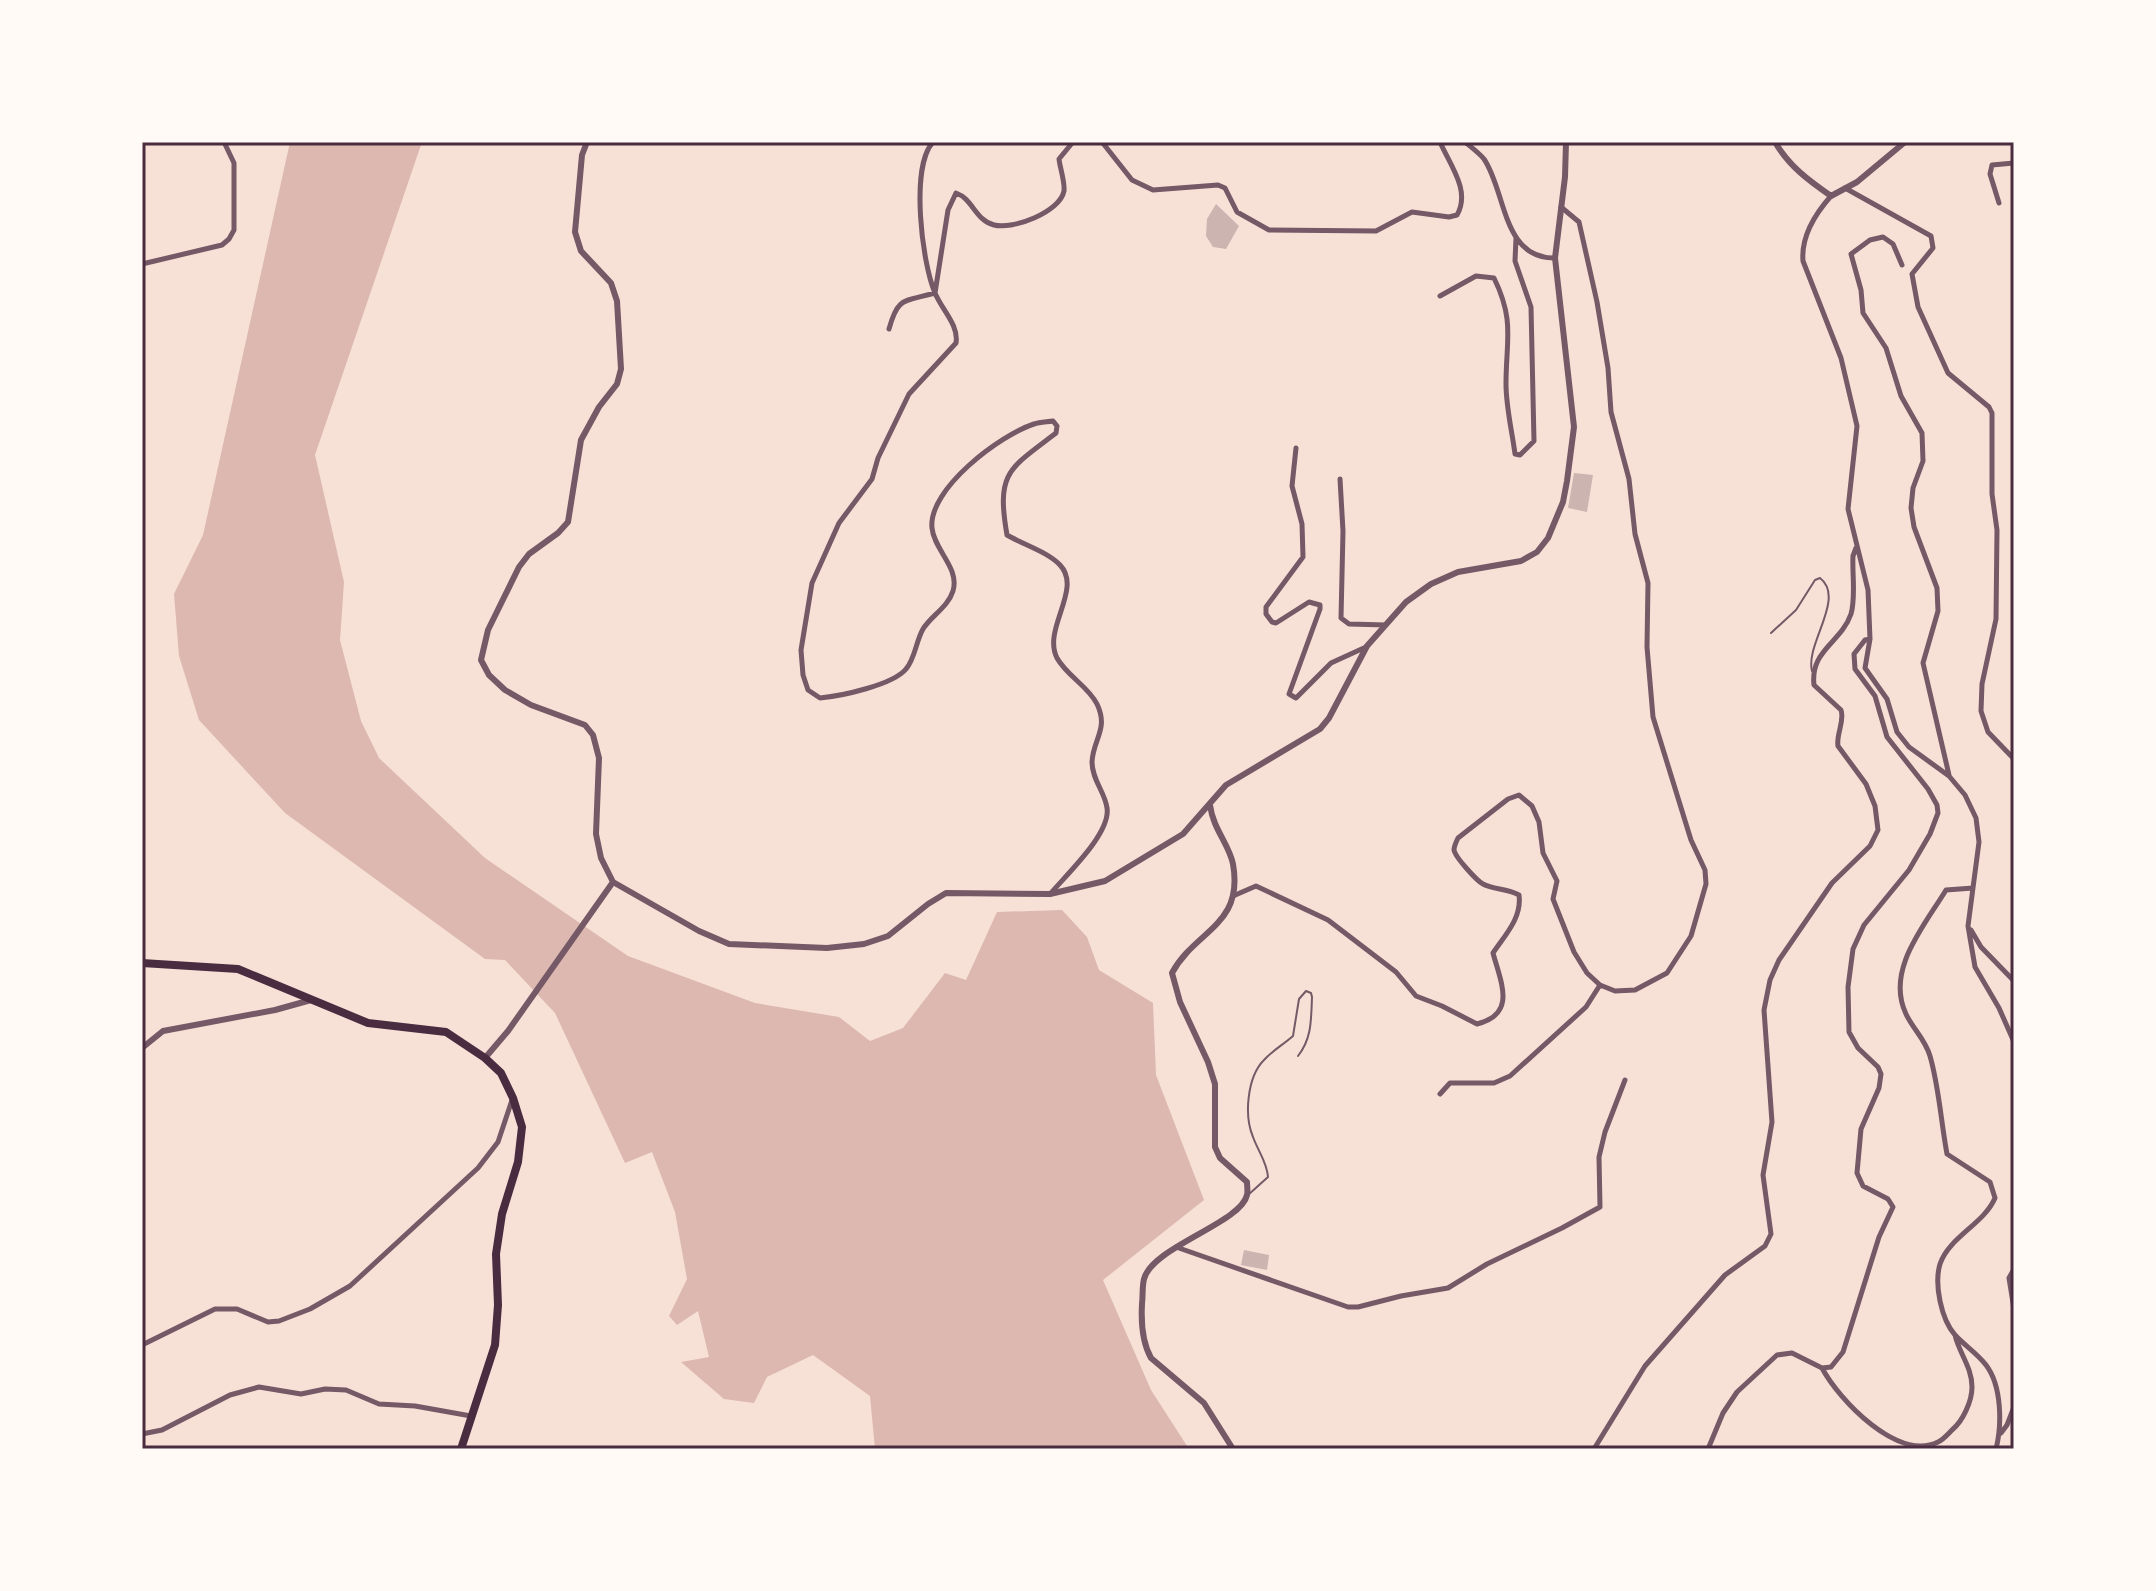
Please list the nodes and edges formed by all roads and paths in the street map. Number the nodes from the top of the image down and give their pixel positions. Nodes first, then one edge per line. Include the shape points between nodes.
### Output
1 (224, 142) edge
2 (587, 142) edge
3 (933, 142) edge
4 (1073, 142) edge
5 (1102, 142) edge
6 (1440, 142) edge
7 (1465, 142) edge
8 (1566, 142) edge
9 (1775, 142) edge
10 (1905, 142) edge
11 (2014, 163) edge
12 (1845, 188) junction
13 (1831, 196) junction
14 (1999, 203) dead end
15 (1561, 207) junction
16 (1516, 238) junction
17 (1555, 258) junction
18 (142, 264) edge
19 (1902, 265) dead end
20 (935, 293) junction
21 (1440, 296) dead end
22 (889, 329) dead end
23 (1296, 448) dead end
24 (1340, 479) dead end
25 (1856, 548) junction
26 (1386, 625) junction
27 (1771, 633) dead end
28 (1870, 639) junction
29 (1367, 646) junction
30 (1812, 671) junction
31 (2014, 759) edge
32 (1949, 776) junction
33 (1210, 805) junction
34 (613, 882) junction
35 (1973, 888) junction
36 (1050, 894) junction
37 (1233, 896) junction
38 (1968, 926) junction
39 (142, 963) edge
40 (2014, 981) edge
41 (1600, 985) junction
42 (314, 999) junction
43 (2014, 1042) edge
44 (142, 1048) edge
45 (1298, 1056) dead end
46 (485, 1058) junction
47 (1625, 1080) dead end
48 (1440, 1094) dead end
49 (513, 1098) junction
50 (1247, 1195) junction
51 (1176, 1247) junction
52 (2014, 1269) edge
53 (2014, 1309) edge
54 (1954, 1334) junction
55 (142, 1345) edge
56 (1822, 1368) junction
57 (2014, 1407) edge
58 (471, 1416) junction
59 (2000, 1433) junction
60 (142, 1434) edge
61 (461, 1449) edge
62 (1233, 1449) edge
63 (1594, 1449) edge
64 (1708, 1449) edge
65 (1996, 1449) edge

1 - 18 street via 234,163 234,230 229,239
2 - 34 street via 575,232 581,251 611,283 621,369 581,440 568,522 519,567 488,630 481,660 505,690 585,725 593,735 599,758 596,834
3 - 20 street via 921,167 921,220
4 - 20 street via 1059,159 1064,190 1060,199 1034,219 994,225 956,193 948,210
5 - 6 street via 1132,180 1153,190 1218,185 1248,220 1269,230 1298,232 1376,231 1412,212 1457,215 1463,193
7 - 16 street via 1483,158
8 - 15 street
9 - 13 street via 1799,173
10 - 12 street
11 - 14 street via 1992,165
12 - 13 street
12 - 31 street via 1931,236 1933,248 1912,274 1918,307 1948,373 1992,413 1996,619 1981,711 1988,732
13 - 25 street via 1802,250 1841,358 1857,426 1848,509
15 - 17 street
15 - 41 street via 1579,222 1608,368 1611,412 1648,583 1653,717 1706,884 1691,936 1667,973 1635,990
16 - 17 street via 1535,255
16 - 21 street via 1515,261 1531,307 1534,441 1520,455 1515,454 1506,387 1509,320 1494,278 1476,276
17 - 26 street via 1574,427 1563,502 1548,538 1521,561 1458,572 1431,584
19 - 32 street via 1893,244 1883,237 1851,254 1863,313 1886,348 1901,396 1922,433 1923,461 1911,508 1937,588 1938,611 1923,663
20 - 22 street via 899,304
20 - 36 street via 958,334 956,343 909,394 872,479 823,555 812,583 801,650 803,675 808,690 820,698 851,695 907,668 924,627 953,591 954,575 932,530 941,498 982,453 1035,423 1053,421 1056,433 1007,475 1002,503 1007,535 1061,565 1066,576 1066,595 1052,638 1057,658 1101,714 1092,767 1107,808 1097,839
23 - 29 street via 1292,486 1302,524 1303,557 1265,611 1276,623 1309,602 1320,609 1289,694 1296,698 1331,663
24 - 26 street via 1341,618 1349,624
25 - 28 street via 1868,590
25 - 30 street via 1852,611
26 - 29 street
27 - 30 lane via 1796,610 1815,580 1826,583 1828,607 1809,660
28 - 32 street via 1865,668 1887,699 1897,732
28 - 56 street via 1854,654 1855,669 1875,696 1887,737 1928,789 1938,813 1909,870 1864,925 1853,949 1849,1032 1881,1074 1861,1129 1857,1173 1863,1186 1893,1207 1843,1352 1831,1367
29 - 33 street via 1320,729 1226,785
30 - 63 street via 1814,685 1841,710 1838,746 1866,784 1878,830 1870,846 1832,883 1770,980 1764,1010 1772,1122 1763,1175 1771,1234 1765,1246 1725,1275 1645,1366
32 - 35 street via 1976,818 1979,842
33 - 36 street via 1183,834 1105,881
33 - 37 street via 1212,822 1233,862
34 - 36 street via 729,944 827,948 888,936 946,893
34 - 46 street
35 - 38 street
35 - 54 street via 1946,890 1903,964 1900,984 1905,1013 1930,1058 1947,1154 1990,1182 1995,1198 1939,1267 1939,1296
37 - 41 street via 1256,886 1328,920 1396,972 1416,996 1477,1024 1487,1022 1501,1010 1504,997 1493,953 1518,915 1519,895 1485,886 1453,848 1458,838 1519,795 1539,822 1543,853 1557,881 1553,899 1574,952
37 - 50 street via 1226,916 1183,954 1172,973 1215,1084 1215,1147 1247,1182
38 - 40 street
38 - 43 street via 1975,967
39 - 42 main road via 238,969
41 - 48 street via 1586,1007 1510,1076 1494,1083 1450,1083
42 - 44 street via 163,1031
42 - 46 main road via 368,1023 446,1032
45 - 50 lane via 1310,1035 1312,997 1306,991 1299,999 1293,1036 1263,1060 1255,1074 1247,1116 1268,1177
46 - 49 main road via 501,1073
47 - 51 street via 1599,1157 1600,1207 1448,1288 1348,1307
49 - 55 street via 498,1142 478,1168 350,1286 279,1321 237,1309 215,1309
49 - 58 main road via 522,1127 496,1254 495,1345
50 - 51 street via 1217,1223
51 - 62 street via 1153,1263 1144,1277 1146,1349 1204,1403
52 - 53 street via 2009,1278
54 - 56 street via 1970,1369 1972,1388 1957,1427 1937,1443 1912,1446 1887,1436 1854,1409
54 - 59 street via 1991,1374
56 - 64 street via 1792,1353 1777,1355 1737,1392
57 - 59 street
58 - 60 street via 379,1404 346,1390 301,1394 259,1387
58 - 61 main road
59 - 65 street

